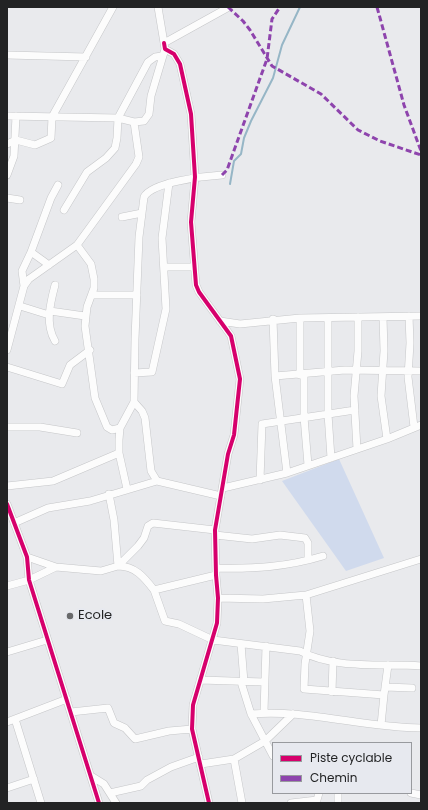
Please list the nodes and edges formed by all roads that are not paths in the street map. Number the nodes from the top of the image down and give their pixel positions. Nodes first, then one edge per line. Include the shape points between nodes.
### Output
1 (113, 7) edge
2 (158, 7) edge
3 (226, 8) edge
4 (164, 49) junction
5 (7, 55) edge
6 (86, 56) junction
7 (7, 116) edge
8 (16, 116) junction
9 (52, 117) junction
10 (118, 118) junction
11 (134, 122) junction
12 (16, 140) junction
13 (7, 144) edge
14 (7, 175) edge
15 (222, 175) dead end
16 (195, 177) junction
17 (169, 184) junction
18 (58, 185) dead end
19 (7, 198) edge
20 (20, 200) dead end
21 (64, 210) dead end
22 (142, 213) junction
23 (122, 217) dead end
24 (77, 245) junction
25 (30, 252) junction
26 (49, 265) junction
27 (164, 266) junction
28 (194, 267) junction
29 (55, 285) dead end
30 (24, 286) junction
31 (92, 295) junction
32 (137, 295) junction
33 (20, 306) junction
34 (49, 313) junction
35 (85, 316) junction
36 (408, 316) junction
37 (421, 316) edge
38 (358, 317) junction
39 (383, 317) junction
40 (300, 318) junction
41 (328, 318) junction
42 (273, 319) junction
43 (220, 321) junction
44 (55, 341) dead end
45 (7, 350) edge
46 (90, 350) junction
47 (7, 367) edge
48 (357, 370) junction
49 (382, 371) junction
50 (408, 371) junction
51 (421, 371) edge
52 (328, 372) junction
53 (134, 373) junction
54 (302, 374) junction
55 (275, 376) junction
56 (134, 402) junction
57 (355, 410) junction
58 (328, 414) junction
59 (304, 417) junction
60 (280, 420) junction
61 (417, 426) edge
62 (7, 427) edge
63 (120, 428) junction
64 (77, 433) dead end
65 (387, 439) junction
66 (357, 449) junction
67 (119, 453) junction
68 (331, 458) junction
69 (308, 465) junction
70 (287, 473) junction
71 (260, 480) junction
72 (157, 481) junction
73 (7, 486) edge
74 (127, 489) junction
75 (222, 492) junction
76 (109, 494) junction
77 (7, 504) edge
78 (11, 522) edge
79 (215, 532) junction
80 (323, 556) dead end
81 (27, 557) junction
82 (421, 559) edge
83 (308, 560) junction
84 (118, 566) junction
85 (56, 567) junction
86 (216, 571) junction
87 (28, 580) junction
88 (7, 586) edge
89 (154, 590) junction
90 (306, 595) junction
91 (218, 598) junction
92 (47, 640) junction
93 (213, 640) junction
94 (241, 644) junction
95 (266, 646) junction
96 (7, 652) edge
97 (306, 655) junction
98 (333, 661) junction
99 (388, 665) junction
100 (421, 666) edge
101 (200, 680) junction
102 (242, 682) junction
103 (264, 682) junction
104 (385, 687) junction
105 (412, 688) dead end
106 (332, 692) junction
107 (384, 695) junction
108 (67, 699) junction
109 (70, 712) junction
110 (264, 712) junction
111 (251, 714) junction
112 (293, 714) junction
113 (14, 720) junction
114 (7, 722) edge
115 (381, 725) junction
116 (421, 728) edge
117 (192, 729) junction
118 (265, 741) junction
119 (272, 754) edge
120 (234, 759) junction
121 (200, 760) junction
122 (91, 776) junction
123 (34, 779) junction
124 (7, 788) edge
125 (110, 793) junction
126 (319, 794) edge
127 (41, 803) edge
128 (99, 803) edge
129 (116, 803) edge
130 (209, 803) edge
131 (242, 803) edge
132 (291, 803) edge

1 - 6 street
2 - 4 street
3 - 4 street
4 - 10 street via 148,62
4 - 11 street via 151,96 149,114 144,121
4 - 16 street via 178,58 186,87 191,114
5 - 6 street
6 - 9 street
7 - 8 street
8 - 9 street
8 - 12 street
9 - 10 street
9 - 12 street via 50,138 35,145
10 - 11 street
10 - 21 street via 115,148 87,172
11 - 24 street via 138,160
12 - 13 street
12 - 14 street via 14,156
15 - 16 street
16 - 17 street
16 - 28 street via 191,222
17 - 22 street via 157,186 145,194
17 - 27 street via 163,227
18 - 25 street
19 - 20 street
22 - 23 street
22 - 32 street
24 - 26 street
24 - 31 street via 91,264 94,288
25 - 26 street
25 - 30 street via 22,271
26 - 30 street via 29,279
27 - 28 street
27 - 53 street via 166,309 153,369 150,373
28 - 43 street via 197,289
29 - 34 street
30 - 33 street
31 - 32 street
31 - 35 street
32 - 53 street
33 - 34 street
33 - 45 street
34 - 35 street
34 - 44 street via 50,332
35 - 46 street
36 - 37 street
36 - 39 street
36 - 50 street
38 - 39 street
38 - 41 street
38 - 48 street
39 - 49 street
40 - 41 street
40 - 42 street
40 - 54 street
41 - 52 street
42 - 43 street via 240,324
42 - 55 street
43 - 75 street via 234,343 240,379 234,435
46 - 47 street via 70,365 62,384
46 - 63 street via 95,398 99,410 107,427 112,430
48 - 49 street
48 - 52 street
48 - 57 street
49 - 50 street
49 - 65 street via 381,396
50 - 51 street
50 - 61 street
52 - 54 street
52 - 58 street
53 - 56 street
54 - 55 street
54 - 59 street
55 - 60 street
56 - 63 street
56 - 72 street via 142,410 145,418 150,470
57 - 58 street
57 - 66 street
58 - 59 street
58 - 68 street
59 - 60 street
59 - 69 street
60 - 70 street
60 - 71 street via 261,424
61 - 65 street
62 - 64 street via 40,427
63 - 67 street
65 - 66 street
66 - 68 street
67 - 73 street via 53,480
67 - 74 street
68 - 69 street
69 - 70 street
70 - 71 street
71 - 75 street
72 - 74 street
72 - 75 street
74 - 76 street
75 - 79 street
76 - 78 street via 90,501 48,508
76 - 84 street
77 - 78 street
78 - 81 street
79 - 83 street via 252,539 280,535 305,538 308,543
79 - 84 street via 153,523 148,526 138,546
79 - 86 street
80 - 83 street
81 - 85 street
81 - 87 street
82 - 90 street
83 - 86 street via 261,568
84 - 85 street via 101,571
84 - 89 street via 130,567
85 - 87 street
86 - 89 street
86 - 91 street
87 - 88 street
87 - 92 street
89 - 93 street via 166,621 179,624
90 - 91 street via 263,599
90 - 97 street via 310,624
91 - 93 street
92 - 96 street
92 - 108 street
93 - 94 street
93 - 101 street
94 - 95 street
94 - 102 street
95 - 97 street via 300,651
95 - 103 street
97 - 98 street
97 - 106 street via 304,689
98 - 99 street
98 - 106 street
99 - 100 street
99 - 104 street
101 - 102 street
101 - 117 street via 193,705
102 - 103 street
102 - 111 street
103 - 110 street
104 - 105 street
104 - 107 street
106 - 107 street
107 - 115 street
108 - 109 street
108 - 113 street
109 - 117 street via 108,708 114,723 125,728 135,739 169,731
109 - 122 street
110 - 111 street
110 - 112 street
111 - 118 street
112 - 115 street
112 - 118 street
113 - 114 street
113 - 123 street
115 - 116 street
117 - 121 street
118 - 119 street
118 - 120 street
120 - 121 street
120 - 131 street
121 - 125 street via 171,767 141,786
121 - 130 street
122 - 125 street via 104,784
122 - 128 street
123 - 124 street
123 - 127 street
125 - 129 street
126 - 132 street via 317,800

